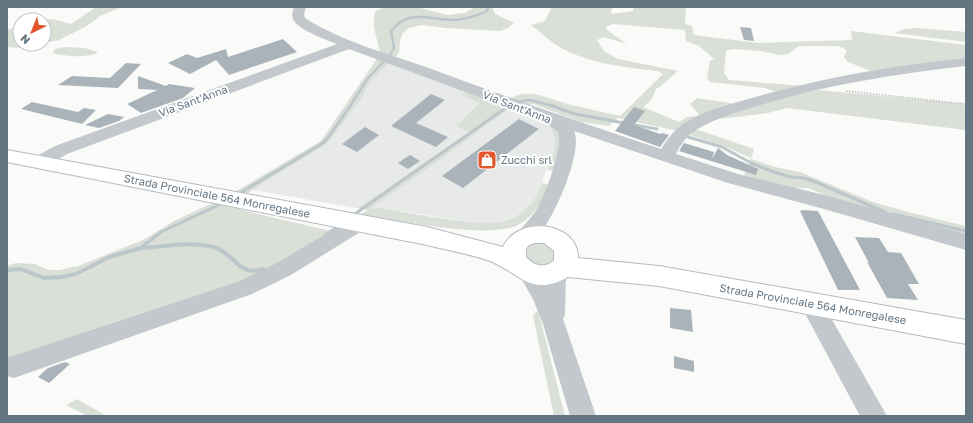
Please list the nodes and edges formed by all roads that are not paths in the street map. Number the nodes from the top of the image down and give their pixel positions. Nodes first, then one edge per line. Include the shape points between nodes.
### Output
1 (300, 7) edge
2 (349, 44) junction
3 (966, 62) edge
4 (550, 118) junction
5 (7, 156) edge
6 (665, 157) junction
7 (39, 162) junction
8 (550, 204) junction
9 (349, 222) junction
10 (427, 236) junction
11 (523, 238) junction
12 (966, 242) edge
13 (559, 256) junction
14 (523, 269) junction
15 (811, 304) junction
16 (554, 324) junction
17 (966, 332) edge
18 (14, 367) dead end
19 (583, 416) edge
20 (874, 416) edge

1 - 2 street, Via Sant'Anna via 298,17 306,25
2 - 4 street, Via Sant'Anna
2 - 7 street, Via Sant'Anna via 61,150
3 - 6 street via 856,77 756,101 699,122 678,136
4 - 6 street
4 - 8 street, Via Sant'Anna via 564,128 569,142
5 - 7 main road, Strada Provinciale 564 Monregalese
6 - 12 street via 734,179
7 - 9 main road, Strada Provinciale 564 Monregalese
8 - 11 street, Via Sant'Anna
8 - 13 street, Via Sant'Anna via 549,217
9 - 10 main road, Strada Provinciale 564 Monregalese
9 - 18 street via 284,269 244,288
10 - 11 main road, Strada Provinciale 564 Monregalese
10 - 14 main road, Strada Provinciale 564 Monregalese via 497,254
11 - 13 main road, Strada Provinciale 564 Monregalese via 540,234
11 - 14 main road via 515,245 513,251 513,258
13 - 14 main road, Strada Provinciale 564 Monregalese via 538,276
13 - 15 main road, Strada Provinciale 564 Monregalese via 598,269 659,276
13 - 16 street, Via Sant'Anna
14 - 16 street via 543,296
15 - 17 main road, Strada Provinciale 564 Monregalese
15 - 20 street
16 - 19 street

